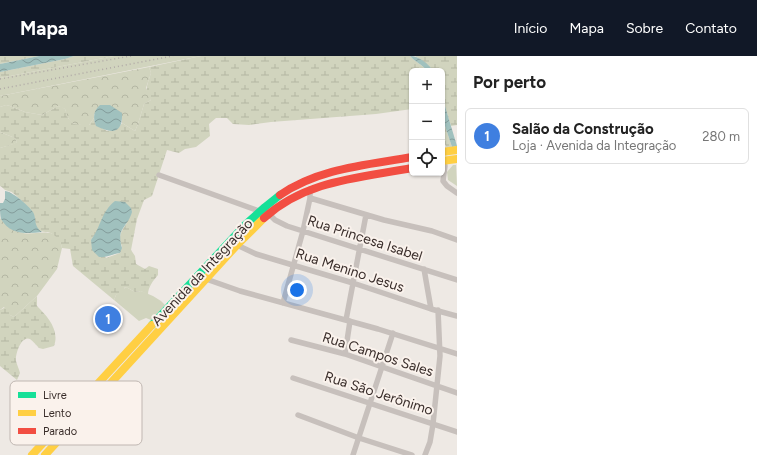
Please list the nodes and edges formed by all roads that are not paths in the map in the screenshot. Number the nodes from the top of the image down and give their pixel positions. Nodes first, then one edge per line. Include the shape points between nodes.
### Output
1 (457, 150) edge
2 (445, 152) edge
3 (409, 158) edge
4 (457, 159) edge
5 (445, 161) edge
6 (409, 169) edge
7 (159, 176) dead end
8 (444, 176) edge
9 (310, 190) junction
10 (457, 193) edge
11 (310, 198) junction
12 (259, 211) junction
13 (269, 214) junction
14 (366, 215) junction
15 (304, 231) junction
16 (457, 240) edge
17 (237, 245) junction
18 (361, 249) junction
19 (294, 265) junction
20 (424, 269) junction
21 (206, 279) junction
22 (457, 280) edge
23 (353, 283) junction
24 (283, 303) junction
25 (174, 309) junction
26 (431, 309) junction
27 (438, 310) junction
28 (457, 316) edge
29 (165, 318) junction
30 (348, 321) junction
31 (393, 333) junction
32 (291, 340) dead end
33 (440, 349) junction
34 (345, 354) junction
35 (457, 354) edge
36 (381, 367) junction
37 (293, 378) dead end
38 (104, 381) edge
39 (109, 381) edge
40 (437, 386) junction
41 (457, 393) edge
42 (371, 402) junction
43 (298, 416) dead end
44 (433, 424) junction
45 (457, 432) edge
46 (359, 438) junction
47 (42, 445) edge
48 (53, 445) edge
49 (32, 455) edge
50 (44, 455) edge
51 (353, 455) edge
52 (412, 455) edge
53 (425, 455) edge

1 - 2 main road
3 - 12 main road, Avenida da Integração via 322,174 286,191
4 - 5 main road
6 - 9 main road, Avenida da Integração via 344,180
7 - 12 street
8 - 10 street via 447,186
9 - 11 street
9 - 13 main road, Avenida da Integração via 293,197
11 - 14 street
11 - 15 street
12 - 25 main road, Avenida da Integração
13 - 15 street, Rua Princesa Isabel via 280,222
13 - 17 main road, Avenida da Integração
14 - 16 street via 432,231
14 - 18 street
15 - 18 street, Rua Princesa Isabel
15 - 19 street
17 - 19 street, Rua Menino Jesus via 256,254
17 - 21 main road, Avenida da Integração
18 - 20 street, Rua Princesa Isabel
18 - 23 street
19 - 23 street, Rua Menino Jesus
19 - 24 street
20 - 22 street, Rua Princesa Isabel
20 - 26 street
21 - 24 street
21 - 25 main road, Avenida da Integração
23 - 26 street, Rua Menino Jesus
23 - 30 street
24 - 30 street
25 - 29 main road, Avenida da Integração
26 - 27 street, Rua Menino Jesus
27 - 28 street, Rua Menino Jesus
27 - 33 street
29 - 38 main road, Avenida da Integração
29 - 39 main road, Avenida da Integração
30 - 31 street
30 - 34 street
31 - 33 street
31 - 36 street
32 - 34 street, Rua Campos Sales
33 - 35 street
33 - 40 street
34 - 36 street, Rua Campos Sales
36 - 40 street, Rua Campos Sales
36 - 42 street
37 - 42 street, Rua São Jerônimo
40 - 41 street, Rua Campos Sales
40 - 44 street
42 - 44 street, Rua São Jerônimo
42 - 46 street
43 - 46 street
44 - 45 street, Rua São Jerônimo
44 - 53 street
46 - 51 street
46 - 52 street
47 - 49 main road, Avenida da Integração
48 - 50 main road, Avenida da Integração

